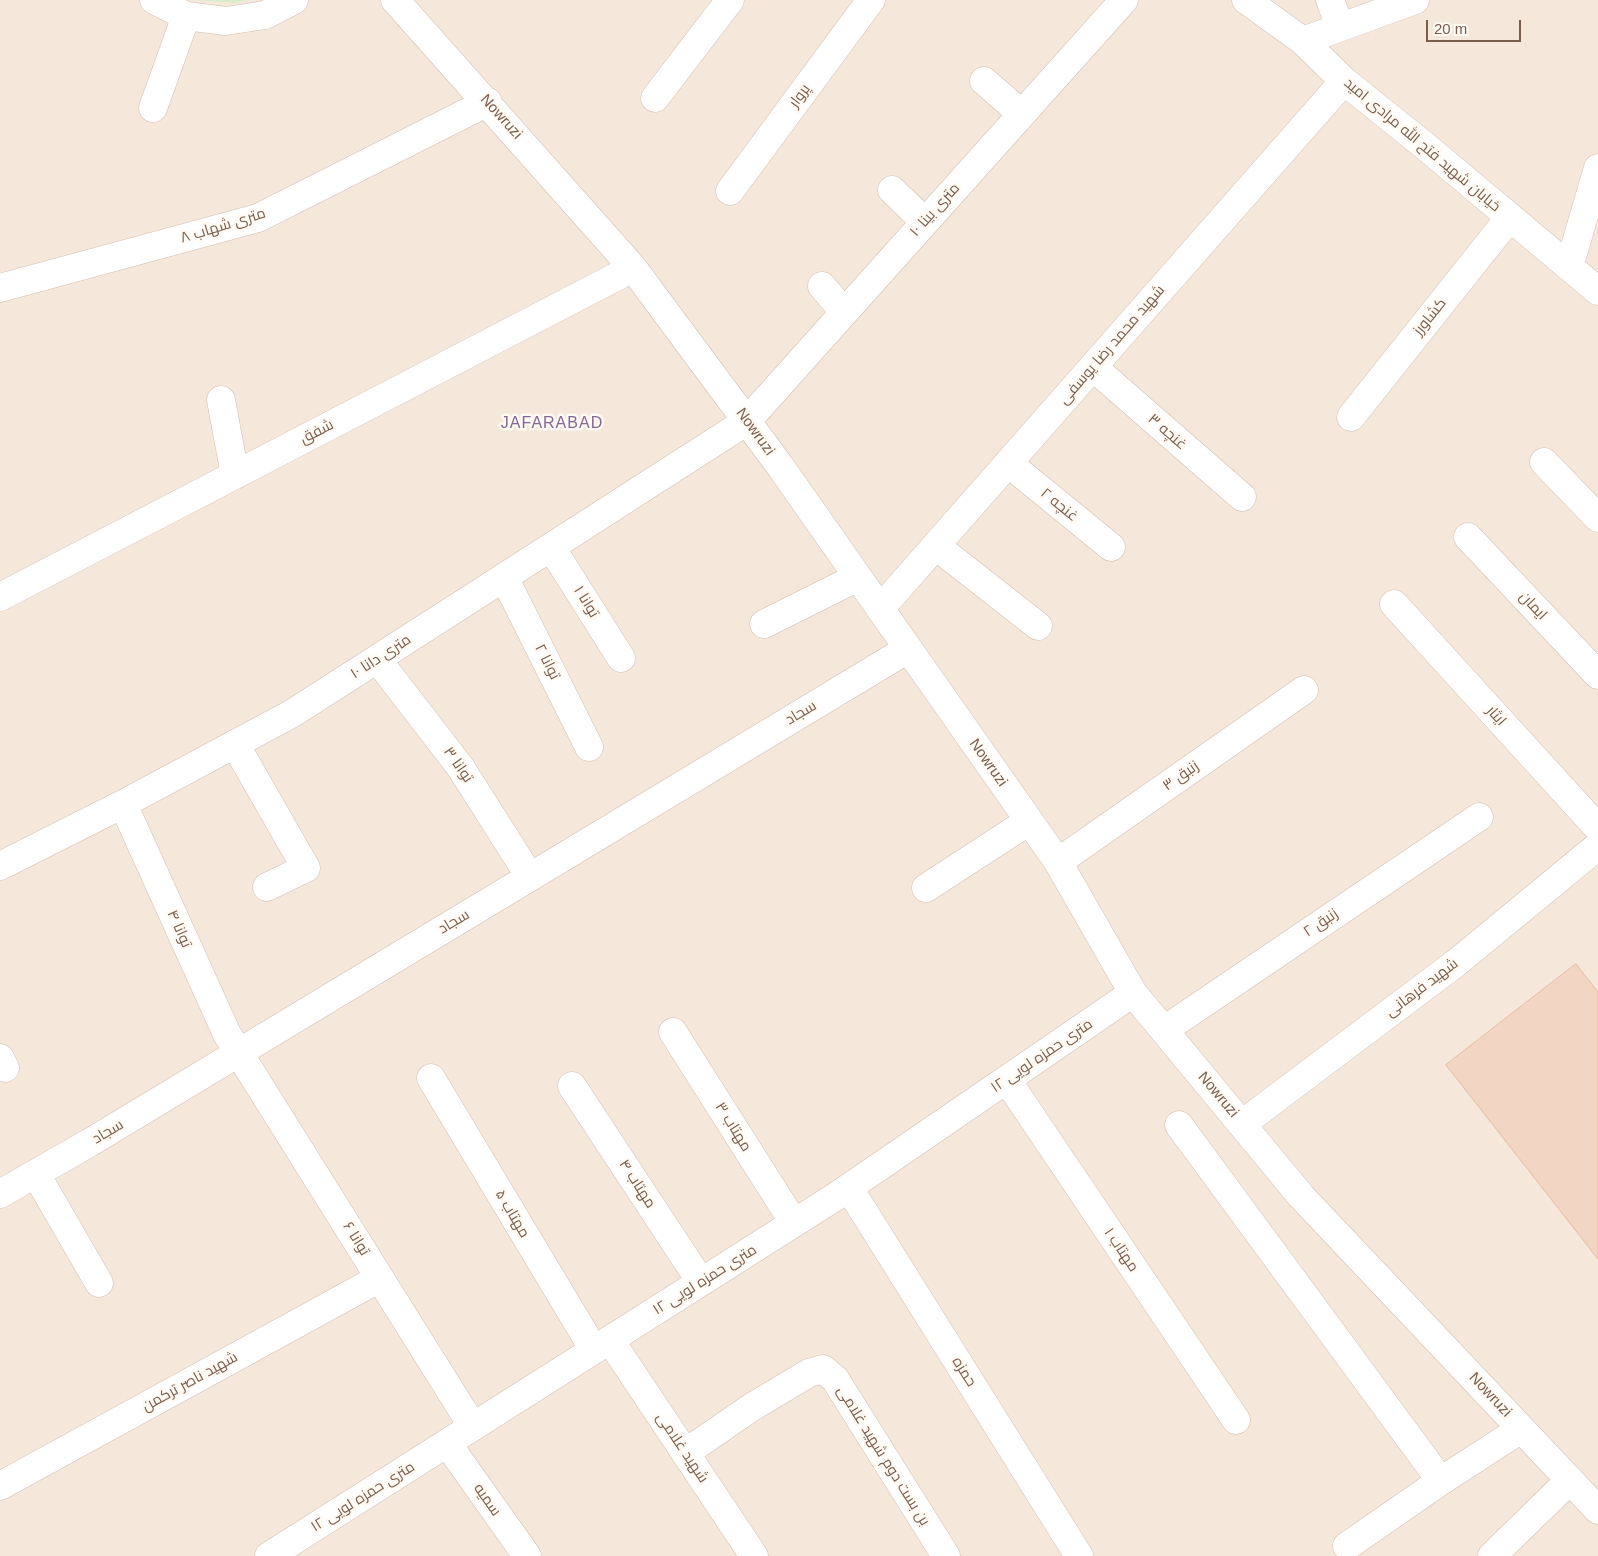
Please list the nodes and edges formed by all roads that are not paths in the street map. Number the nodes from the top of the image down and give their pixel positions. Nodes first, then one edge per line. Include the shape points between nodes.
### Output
1 (154, 0) edge
2 (294, 0) edge
3 (395, 0) edge
4 (730, 0) edge
5 (871, 0) edge
6 (1124, 0) edge
7 (1246, 0) edge
8 (1330, 0) edge
9 (1415, 0) edge
10 (186, 16) junction
11 (1340, 27) junction
12 (1303, 41) junction
13 (984, 81) dead end
14 (1344, 81) junction
15 (655, 98) dead end
16 (488, 102) junction
17 (152, 108) dead end
18 (1022, 114) junction
19 (1598, 168) edge
20 (892, 190) dead end
21 (730, 191) dead end
22 (1510, 217) junction
23 (926, 222) junction
24 (1569, 267) junction
25 (633, 268) junction
26 (822, 286) dead end
27 (0, 288) edge
28 (1598, 291) edge
29 (844, 312) junction
30 (1092, 367) junction
31 (221, 400) dead end
32 (1351, 416) dead end
33 (746, 421) junction
34 (1544, 462) dead end
35 (1008, 463) junction
36 (235, 475) junction
37 (1242, 497) dead end
38 (1598, 518) edge
39 (1468, 537) dead end
40 (936, 546) junction
41 (551, 547) junction
42 (1111, 547) dead end
43 (504, 577) junction
44 (858, 577) junction
45 (0, 597) edge
46 (1394, 604) dead end
47 (880, 609) junction
48 (764, 624) dead end
49 (1038, 626) dead end
50 (908, 649) junction
51 (621, 658) dead end
52 (377, 659) junction
53 (1598, 675) edge
54 (1304, 690) dead end
55 (235, 744) junction
56 (589, 747) dead end
57 (123, 804) junction
58 (1479, 817) dead end
59 (1029, 821) junction
60 (1598, 828) edge
61 (1598, 846) edge
62 (1058, 862) junction
63 (0, 866) edge
64 (530, 877) junction
65 (267, 887) dead end
66 (926, 888) dead end
67 (1133, 993) junction
68 (1164, 1030) junction
69 (673, 1032) dead end
70 (239, 1052) junction
71 (431, 1078) dead end
72 (1007, 1080) junction
73 (572, 1086) dead end
74 (1242, 1124) junction
75 (1179, 1125) dead end
76 (36, 1174) junction
77 (848, 1188) junction
78 (0, 1194) edge
79 (794, 1223) junction
80 (380, 1278) junction
81 (701, 1282) junction
82 (99, 1283) dead end
83 (602, 1345) junction
84 (1236, 1420) dead end
85 (474, 1427) junction
86 (1521, 1429) junction
87 (447, 1443) junction
88 (685, 1453) junction
89 (1570, 1480) junction
90 (1441, 1481) junction
91 (0, 1486) edge
92 (1598, 1510) edge
93 (1347, 1546) dead end
94 (269, 1556) edge
95 (527, 1556) edge
96 (754, 1556) edge
97 (946, 1556) edge
98 (1079, 1556) edge
99 (1492, 1556) edge

1 - 10 street
2 - 10 street via 265,14 226,21
3 - 16 street, Nowruzi
4 - 15 street
5 - 21 street, پروار
6 - 18 street, ۱۰ متری بینا
7 - 12 street, خیابان شهید فتح الله مرادی امید
8 - 11 street
9 - 11 street
10 - 17 street
11 - 12 street
12 - 14 street, خیابان شهید فتح الله مرادی امید
13 - 18 street
14 - 22 street, خیابان شهید فتح الله مرادی امید
14 - 30 street, شهید محمد رضا یوسفی
16 - 25 street, Nowruzi
16 - 27 street, ۸ متری شهاب via 258,218
18 - 23 street, ۱۰ متری بینا
19 - 24 street
20 - 23 street
22 - 24 street, خیابان شهید فتح الله مرادی امید
22 - 32 street, کشاورز
23 - 29 street, ۱۰ متری بینا
24 - 28 street, خیابان شهید فتح الله مرادی امید
25 - 33 street, Nowruzi
25 - 36 street, شفق
26 - 29 street
29 - 33 street, ۱۰ متری بینا
30 - 35 street, شهید محمد رضا یوسفی
30 - 37 street, غنچه ۳
31 - 36 street
33 - 41 street, ۱۰ متری دانا
33 - 44 street, Nowruzi
34 - 38 street
35 - 40 street, شهید محمد رضا یوسفی
35 - 42 street, غنچه ۲
36 - 45 street, شفق
39 - 53 street, ایمان
40 - 47 street, شهید محمد رضا یوسفی
40 - 49 street
41 - 43 street, ۱۰ متری دانا
41 - 51 street, توانا ۱
43 - 52 street, ۱۰ متری دانا
43 - 56 street, توانا ۲
44 - 47 street, Nowruzi
44 - 48 street
46 - 60 street, ایثار
47 - 50 street, Nowruzi
50 - 59 street, Nowruzi
50 - 64 street, سجاد
52 - 55 street, ۱۰ متری دانا via 293,713
52 - 64 street, توانا ۳ via 461,768
54 - 62 street, زنبق ۳
55 - 57 street, ۱۰ متری دانا
55 - 65 street via 306,868
57 - 63 street, ۱۰ متری دانا
57 - 70 street, توانا ۴ via 227,1034
58 - 68 street, زنبق ۲
59 - 62 street, Nowruzi
59 - 66 street
61 - 74 street, شهید فرهانی via 1456,963
62 - 67 street, Nowruzi
64 - 70 street, سجاد
67 - 68 street, Nowruzi
67 - 72 street, ۱۲ متری حمزه لویی
68 - 74 street, Nowruzi
69 - 79 street, مهتاب ۳
70 - 76 street, سجاد
70 - 80 street, توانا ۶
71 - 83 street, مهتاب ۵
72 - 77 street, ۱۲ متری حمزه لویی
72 - 84 street, مهتاب ۱
73 - 81 street, مهتاب ۴
74 - 86 street, Nowruzi via 1301,1196
75 - 90 street
76 - 78 street, سجاد
76 - 82 street
77 - 79 street, ۱۲ متری حمزه لویی
77 - 98 street, حمزه
79 - 81 street, ۱۲ متری حمزه لویی
80 - 85 street, توانا ۶
80 - 91 street, شهید ناصر ترکمن
81 - 83 street, ۱۲ متری حمزه لویی
83 - 85 street, ۱۲ متری حمزه لویی
83 - 88 street, شهید غلامی
85 - 87 street, ۱۲ متری حمزه لویی
86 - 89 street, Nowruzi
86 - 90 street
87 - 94 street, ۱۲ متری حمزه لویی
87 - 95 street, سمیه
88 - 96 street, شهید غلامی
88 - 97 street, بن بست دوم شهید غلامی via 752,1407 809,1373 823,1369 835,1379
89 - 92 street, Nowruzi
89 - 99 street
90 - 93 street

